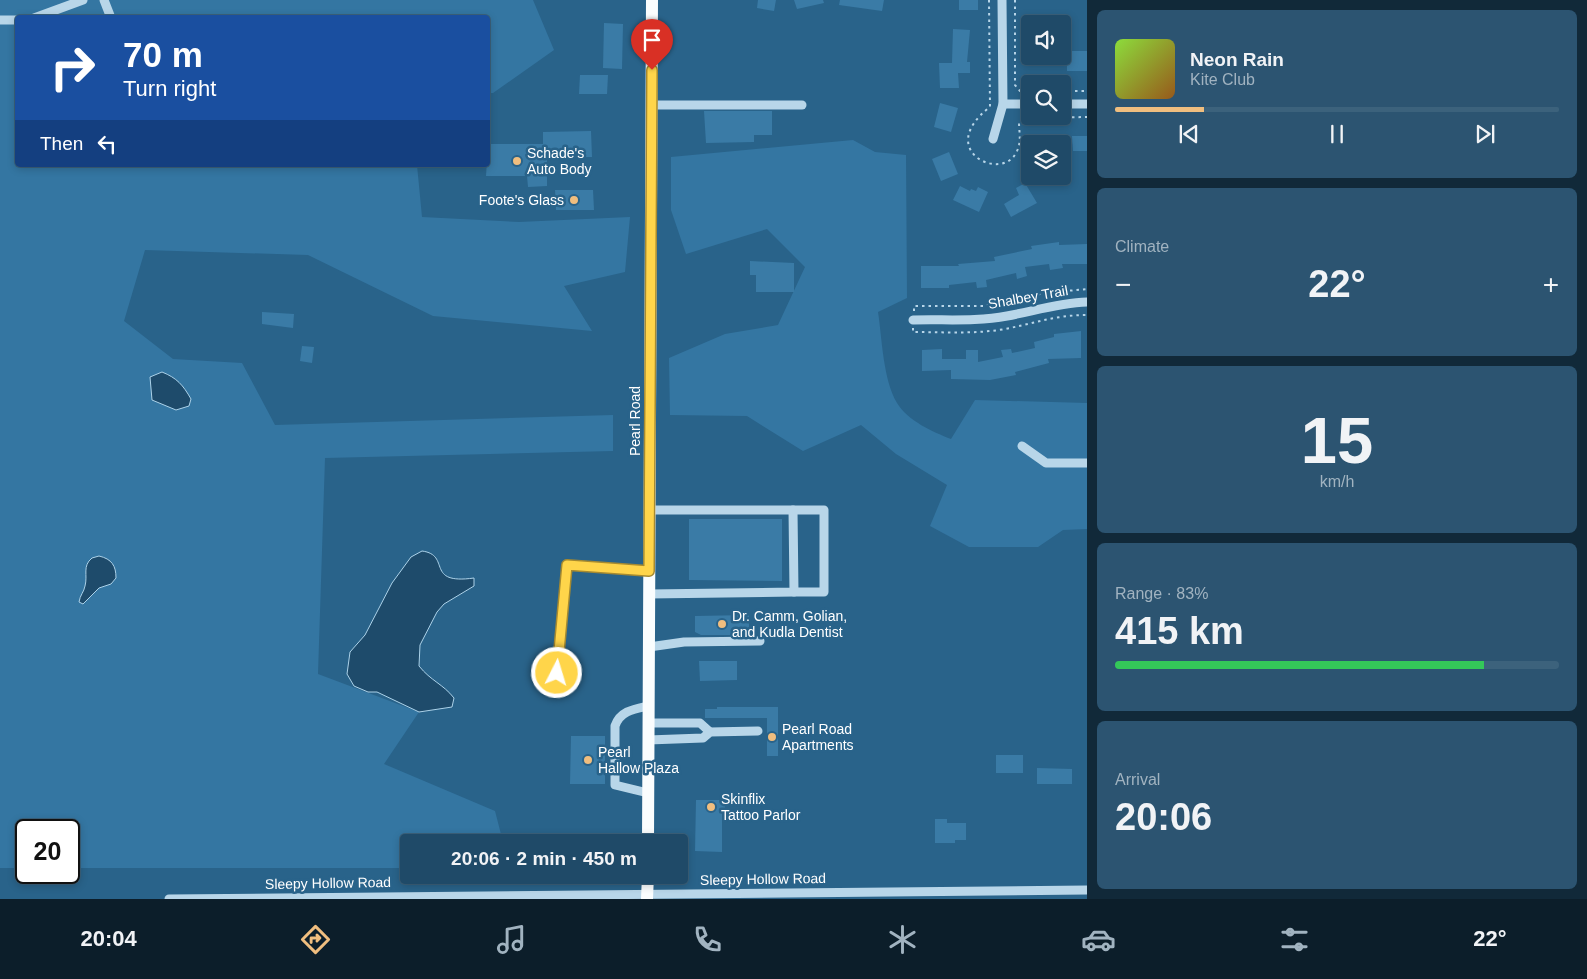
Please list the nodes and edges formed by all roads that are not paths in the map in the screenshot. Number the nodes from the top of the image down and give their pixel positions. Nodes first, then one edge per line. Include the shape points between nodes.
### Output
1 (83, 0) edge
2 (104, 0) edge
3 (652, 0) edge
4 (1002, 0) edge
5 (42, 15) edge
6 (110, 15) edge
7 (0, 20) edge
8 (15, 20) edge
9 (1003, 104) junction
10 (1021, 104) edge
11 (1071, 104) edge
12 (1087, 104) edge
13 (652, 105) junction
14 (802, 105) dead end
15 (993, 139) dead end
16 (1087, 302) edge
17 (913, 320) road end
18 (1022, 446) dead end
19 (1087, 463) edge
20 (650, 510) junction
21 (793, 510) junction
22 (649, 571) junction
23 (794, 592) junction
24 (649, 594) junction
25 (760, 642) dead end
26 (649, 647) junction
27 (557, 673) dead end
28 (648, 706) junction
29 (648, 723) junction
30 (758, 731) dead end
31 (710, 732) junction
32 (648, 740) junction
33 (648, 793) junction
34 (648, 834) edge
35 (1087, 890) edge
36 (647, 896) edge
37 (712, 896) edge
38 (814, 896) edge
39 (485, 897) edge
40 (169, 899) edge

1 - 5 street
2 - 6 street
3 - 13 main road, Pearl Road
4 - 9 street
7 - 8 street
9 - 10 street
9 - 15 street
11 - 12 street
13 - 14 street
13 - 20 main road, Pearl Road
16 - 17 street, Shalbey Trail via 1046,306 984,319
18 - 19 street via 1046,463
20 - 21 street
20 - 22 main road, Pearl Road
21 - 23 street
21 - 23 street via 824,510 824,592
22 - 24 main road, Pearl Road
22 - 27 street via 567,565
23 - 24 street
24 - 26 main road, Pearl Road
25 - 26 street via 684,642
26 - 28 main road, Pearl Road
28 - 29 main road, Pearl Road
28 - 33 street via 631,710 618,718 615,726 615,785
29 - 31 street via 700,723
29 - 32 main road, Pearl Road
30 - 31 street
31 - 32 street via 703,738
32 - 33 main road, Pearl Road
33 - 34 main road, Pearl Road
35 - 38 street, Sleepy Hollow Road
36 - 37 street, Sleepy Hollow Road
36 - 39 street, Sleepy Hollow Road
37 - 38 street, Sleepy Hollow Road
39 - 40 street, Sleepy Hollow Road

